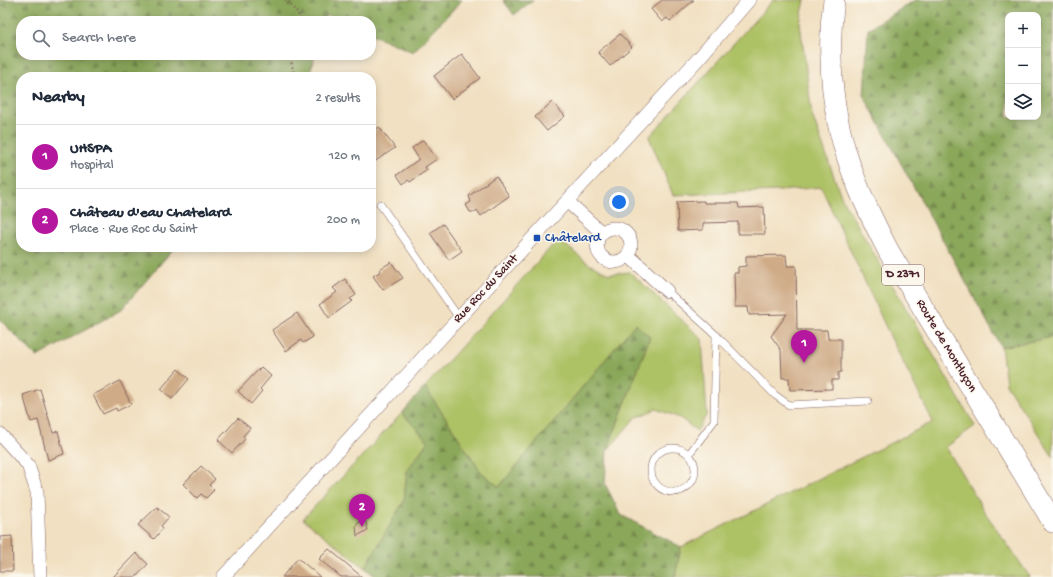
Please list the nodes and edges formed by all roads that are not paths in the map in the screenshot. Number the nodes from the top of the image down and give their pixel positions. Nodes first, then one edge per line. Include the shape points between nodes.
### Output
1 (749, 0) edge
2 (834, 0) edge
3 (848, 0) edge
4 (567, 201) junction
5 (380, 204) dead end
6 (602, 233) junction
7 (628, 255) junction
8 (667, 291) joint
9 (459, 318) junction
10 (716, 335) junction
11 (868, 401) dead end
12 (0, 434) edge
13 (689, 454) junction
14 (1053, 503) edge
15 (1053, 522) edge
16 (40, 577) edge
17 (223, 577) edge

1 - 4 street, Rue Roc du Saint
2 - 15 main road, Route de Montluçon / D 2371 via 830,42 832,92 838,127 857,186 889,252
3 - 14 main road, Route de Montluçon / D 2371 via 842,50 844,100 848,124 872,196 908,266
4 - 6 street
4 - 9 street, Rue Roc du Saint
5 - 9 lane
6 - 7 street via 618,228 627,234 631,244
6 - 7 street via 597,243 603,259 614,263
7 - 8 street
8 - 10 lane
9 - 17 street, Rue Roc du Saint
10 - 11 lane via 775,395 789,405
10 - 13 lane via 714,421
12 - 16 street via 28,465 37,492
13 - 13 lane via 695,467 692,481 687,486 674,491 667,490 655,482 651,469 656,455 669,448 683,450

